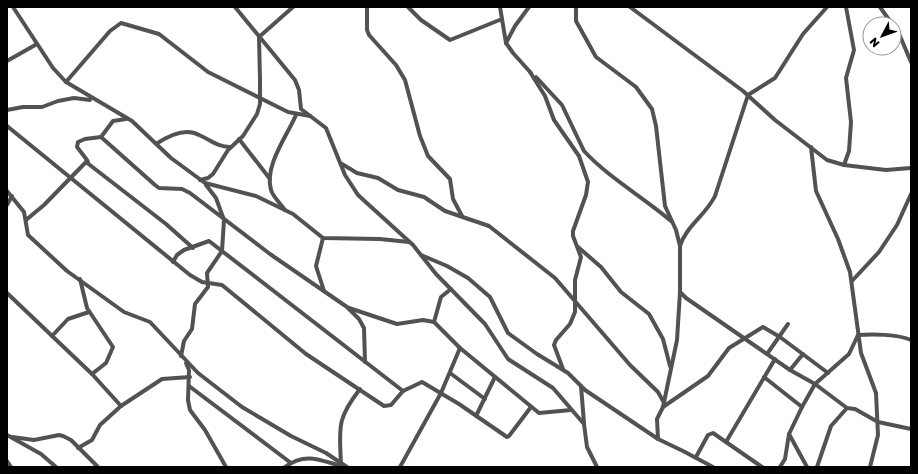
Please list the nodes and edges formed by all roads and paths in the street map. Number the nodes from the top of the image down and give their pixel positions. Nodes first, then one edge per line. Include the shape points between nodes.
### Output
1 (13, 7) edge
2 (235, 7) edge
3 (294, 7) edge
4 (367, 7) edge
5 (408, 7) edge
6 (500, 7) edge
7 (529, 7) edge
8 (576, 7) edge
9 (630, 7) edge
10 (827, 7) edge
11 (846, 7) edge
12 (880, 7) edge
13 (886, 16) edge
14 (502, 19) junction
15 (259, 37) junction
16 (902, 41) edge
17 (506, 43) junction
18 (37, 44) junction
19 (7, 61) edge
20 (911, 62) edge
21 (530, 72) junction
22 (66, 82) junction
23 (748, 95) junction
24 (260, 98) junction
25 (93, 100) junction
26 (7, 110) edge
27 (296, 115) junction
28 (312, 117) junction
29 (128, 119) junction
30 (7, 126) edge
31 (101, 137) junction
32 (239, 139) junction
33 (156, 144) junction
34 (231, 147) junction
35 (811, 147) junction
36 (86, 162) junction
37 (342, 164) junction
38 (844, 165) junction
39 (911, 168) edge
40 (71, 178) junction
41 (270, 179) junction
42 (200, 180) junction
43 (205, 183) junction
44 (7, 191) edge
45 (911, 194) edge
46 (12, 196) junction
47 (7, 205) edge
48 (286, 211) junction
49 (462, 216) junction
50 (26, 220) junction
51 (224, 220) junction
52 (673, 223) junction
53 (323, 238) junction
54 (409, 242) junction
55 (680, 246) junction
56 (578, 247) junction
57 (193, 248) junction
58 (222, 251) junction
59 (421, 255) junction
60 (173, 262) junction
61 (80, 280) junction
62 (852, 281) junction
63 (206, 282) junction
64 (451, 289) junction
65 (324, 292) junction
66 (680, 292) junction
67 (7, 294) edge
68 (576, 303) junction
69 (347, 307) junction
70 (89, 312) junction
71 (434, 322) junction
72 (788, 324) dead end
73 (858, 335) junction
74 (52, 336) junction
75 (780, 337) junction
76 (744, 338) junction
77 (911, 340) edge
78 (460, 348) junction
79 (767, 354) junction
80 (803, 354) junction
81 (182, 356) junction
82 (774, 360) junction
83 (365, 362) junction
84 (671, 369) junction
85 (563, 370) junction
86 (790, 370) junction
87 (450, 373) junction
88 (828, 373) junction
89 (92, 374) junction
90 (190, 377) junction
91 (496, 377) junction
92 (764, 377) junction
93 (815, 384) junction
94 (188, 386) junction
95 (581, 386) junction
96 (360, 390) junction
97 (403, 391) junction
98 (442, 393) junction
99 (485, 399) junction
100 (663, 401) junction
101 (121, 406) junction
102 (531, 407) junction
103 (662, 407) junction
104 (802, 407) junction
105 (847, 408) junction
106 (571, 410) junction
107 (476, 416) junction
108 (878, 422) junction
109 (584, 424) junction
110 (911, 429) edge
111 (789, 434) junction
112 (7, 435) edge
113 (12, 437) junction
114 (658, 439) junction
115 (726, 442) junction
116 (78, 448) junction
117 (696, 457) junction
118 (820, 458) junction
119 (7, 461) edge
120 (291, 463) junction
121 (341, 465) edge
122 (11, 467) edge
123 (56, 467) edge
124 (98, 467) edge
125 (226, 467) edge
126 (286, 467) edge
127 (347, 467) edge
128 (400, 467) edge
129 (597, 467) edge
130 (713, 467) edge
131 (762, 467) edge
132 (780, 467) edge
133 (807, 467) edge
134 (817, 467) edge
135 (822, 467) edge
136 (870, 467) edge

1 - 18 street
2 - 15 street
3 - 15 street
4 - 49 street via 369,35 396,65 405,80 428,156 450,179 453,199
5 - 14 street via 421,20 450,40
6 - 14 street
7 - 17 street
8 - 52 street via 576,21 596,57 636,87 652,109 663,197
9 - 23 street
10 - 23 street via 803,34 775,78
11 - 38 street via 854,50 846,78 851,122 849,151
12 - 13 street
14 - 17 street
15 - 24 street
15 - 28 street via 295,80 301,109
16 - 20 street
17 - 21 street
18 - 19 street
18 - 22 street
21 - 52 street via 562,105 584,151 607,173
21 - 56 street via 545,96 554,120 578,156 588,182 573,231
22 - 24 street via 110,31 122,23 163,36 208,72
22 - 25 street
23 - 35 street via 770,116
23 - 55 street via 711,204 685,234
24 - 27 street
24 - 32 street via 254,120
25 - 26 street via 74,98 42,107
25 - 29 street
27 - 28 street
27 - 41 street via 276,152
28 - 37 street via 326,128
29 - 31 street via 113,121
29 - 33 street
30 - 40 street
31 - 36 street via 78,142 77,147
31 - 51 street via 159,188 182,189
32 - 34 street
32 - 41 street
33 - 34 street via 173,134 188,132 199,134 219,146
33 - 42 street
34 - 42 street via 211,176
35 - 38 street via 827,160
35 - 62 street via 816,191 838,239
36 - 40 street
36 - 57 street
37 - 49 street via 357,173 374,176 394,188 419,196 440,209
37 - 54 street via 348,181 358,195
38 - 39 street via 886,170
40 - 50 street
40 - 60 street
41 - 48 street via 271,190
42 - 43 street
43 - 48 street via 256,196
43 - 51 street via 214,193
44 - 46 street
45 - 62 street via 897,225 882,248
46 - 47 street
46 - 50 street via 21,207
48 - 53 street
49 - 68 street via 489,226 548,272
50 - 61 street via 26,231 33,241
51 - 58 street
51 - 65 street
52 - 55 street
53 - 54 street
53 - 65 street via 316,266
54 - 59 street
55 - 66 street
56 - 68 street via 580,257 575,280
56 - 84 street via 601,267 621,292 649,314 663,340
57 - 58 street via 207,241
57 - 60 street via 180,253
58 - 63 street via 207,273
58 - 83 street
59 - 64 street
59 - 85 street via 468,278 490,297 508,333
60 - 63 street via 198,281
61 - 70 street
61 - 81 street via 124,312 150,322
62 - 73 street
63 - 81 street via 206,290 195,304 192,329 184,341
63 - 96 street via 222,285 306,354
64 - 71 street via 442,297
64 - 106 street via 485,324 508,359 553,388
65 - 69 street
66 - 76 street
66 - 84 street via 677,340
67 - 74 street
68 - 85 street via 573,318 554,345
68 - 100 street via 637,373 658,392
69 - 71 street via 397,324 423,320
69 - 83 street via 362,323
70 - 74 street via 68,319
70 - 89 street via 113,347 106,363
71 - 78 street
72 - 75 street
73 - 77 street via 869,334
73 - 88 street via 849,354
73 - 108 street via 862,359 876,393
74 - 89 street
75 - 76 street via 763,327
75 - 79 street
75 - 80 street
76 - 79 street
76 - 103 street via 723,353 708,376
78 - 87 street
78 - 91 street
79 - 82 street
80 - 86 street
80 - 88 street
81 - 90 street
81 - 121 street via 198,373 242,407
82 - 86 street
82 - 92 street
83 - 97 street
84 - 100 street
85 - 95 street
86 - 93 street
87 - 98 street
87 - 99 street
88 - 93 street
89 - 101 street
90 - 94 street
90 - 101 street via 162,379
91 - 99 street
91 - 102 street
92 - 104 street
92 - 115 street
93 - 104 street
93 - 105 street
94 - 120 street
94 - 125 street via 190,410 205,430
95 - 109 street
95 - 114 street
96 - 97 street via 387,406 395,402
96 - 121 street via 342,418
97 - 98 street via 422,382
98 - 107 street
98 - 128 street
99 - 107 street
100 - 103 street
101 - 116 street via 100,425 92,440
102 - 106 street via 543,414
102 - 107 street via 507,437
103 - 114 street via 657,419
104 - 111 street
105 - 108 street
105 - 118 street via 831,426
106 - 109 street
108 - 110 street
108 - 136 street via 878,435
109 - 129 street via 587,447
111 - 132 street
111 - 133 street
112 - 113 street
113 - 116 street via 36,440 58,435
113 - 123 street via 41,454
114 - 117 street
115 - 117 street via 711,433
115 - 131 street
116 - 124 street
117 - 130 street
118 - 134 street
118 - 135 street
119 - 122 street
120 - 121 street via 297,459 313,458
120 - 126 street
121 - 127 street

